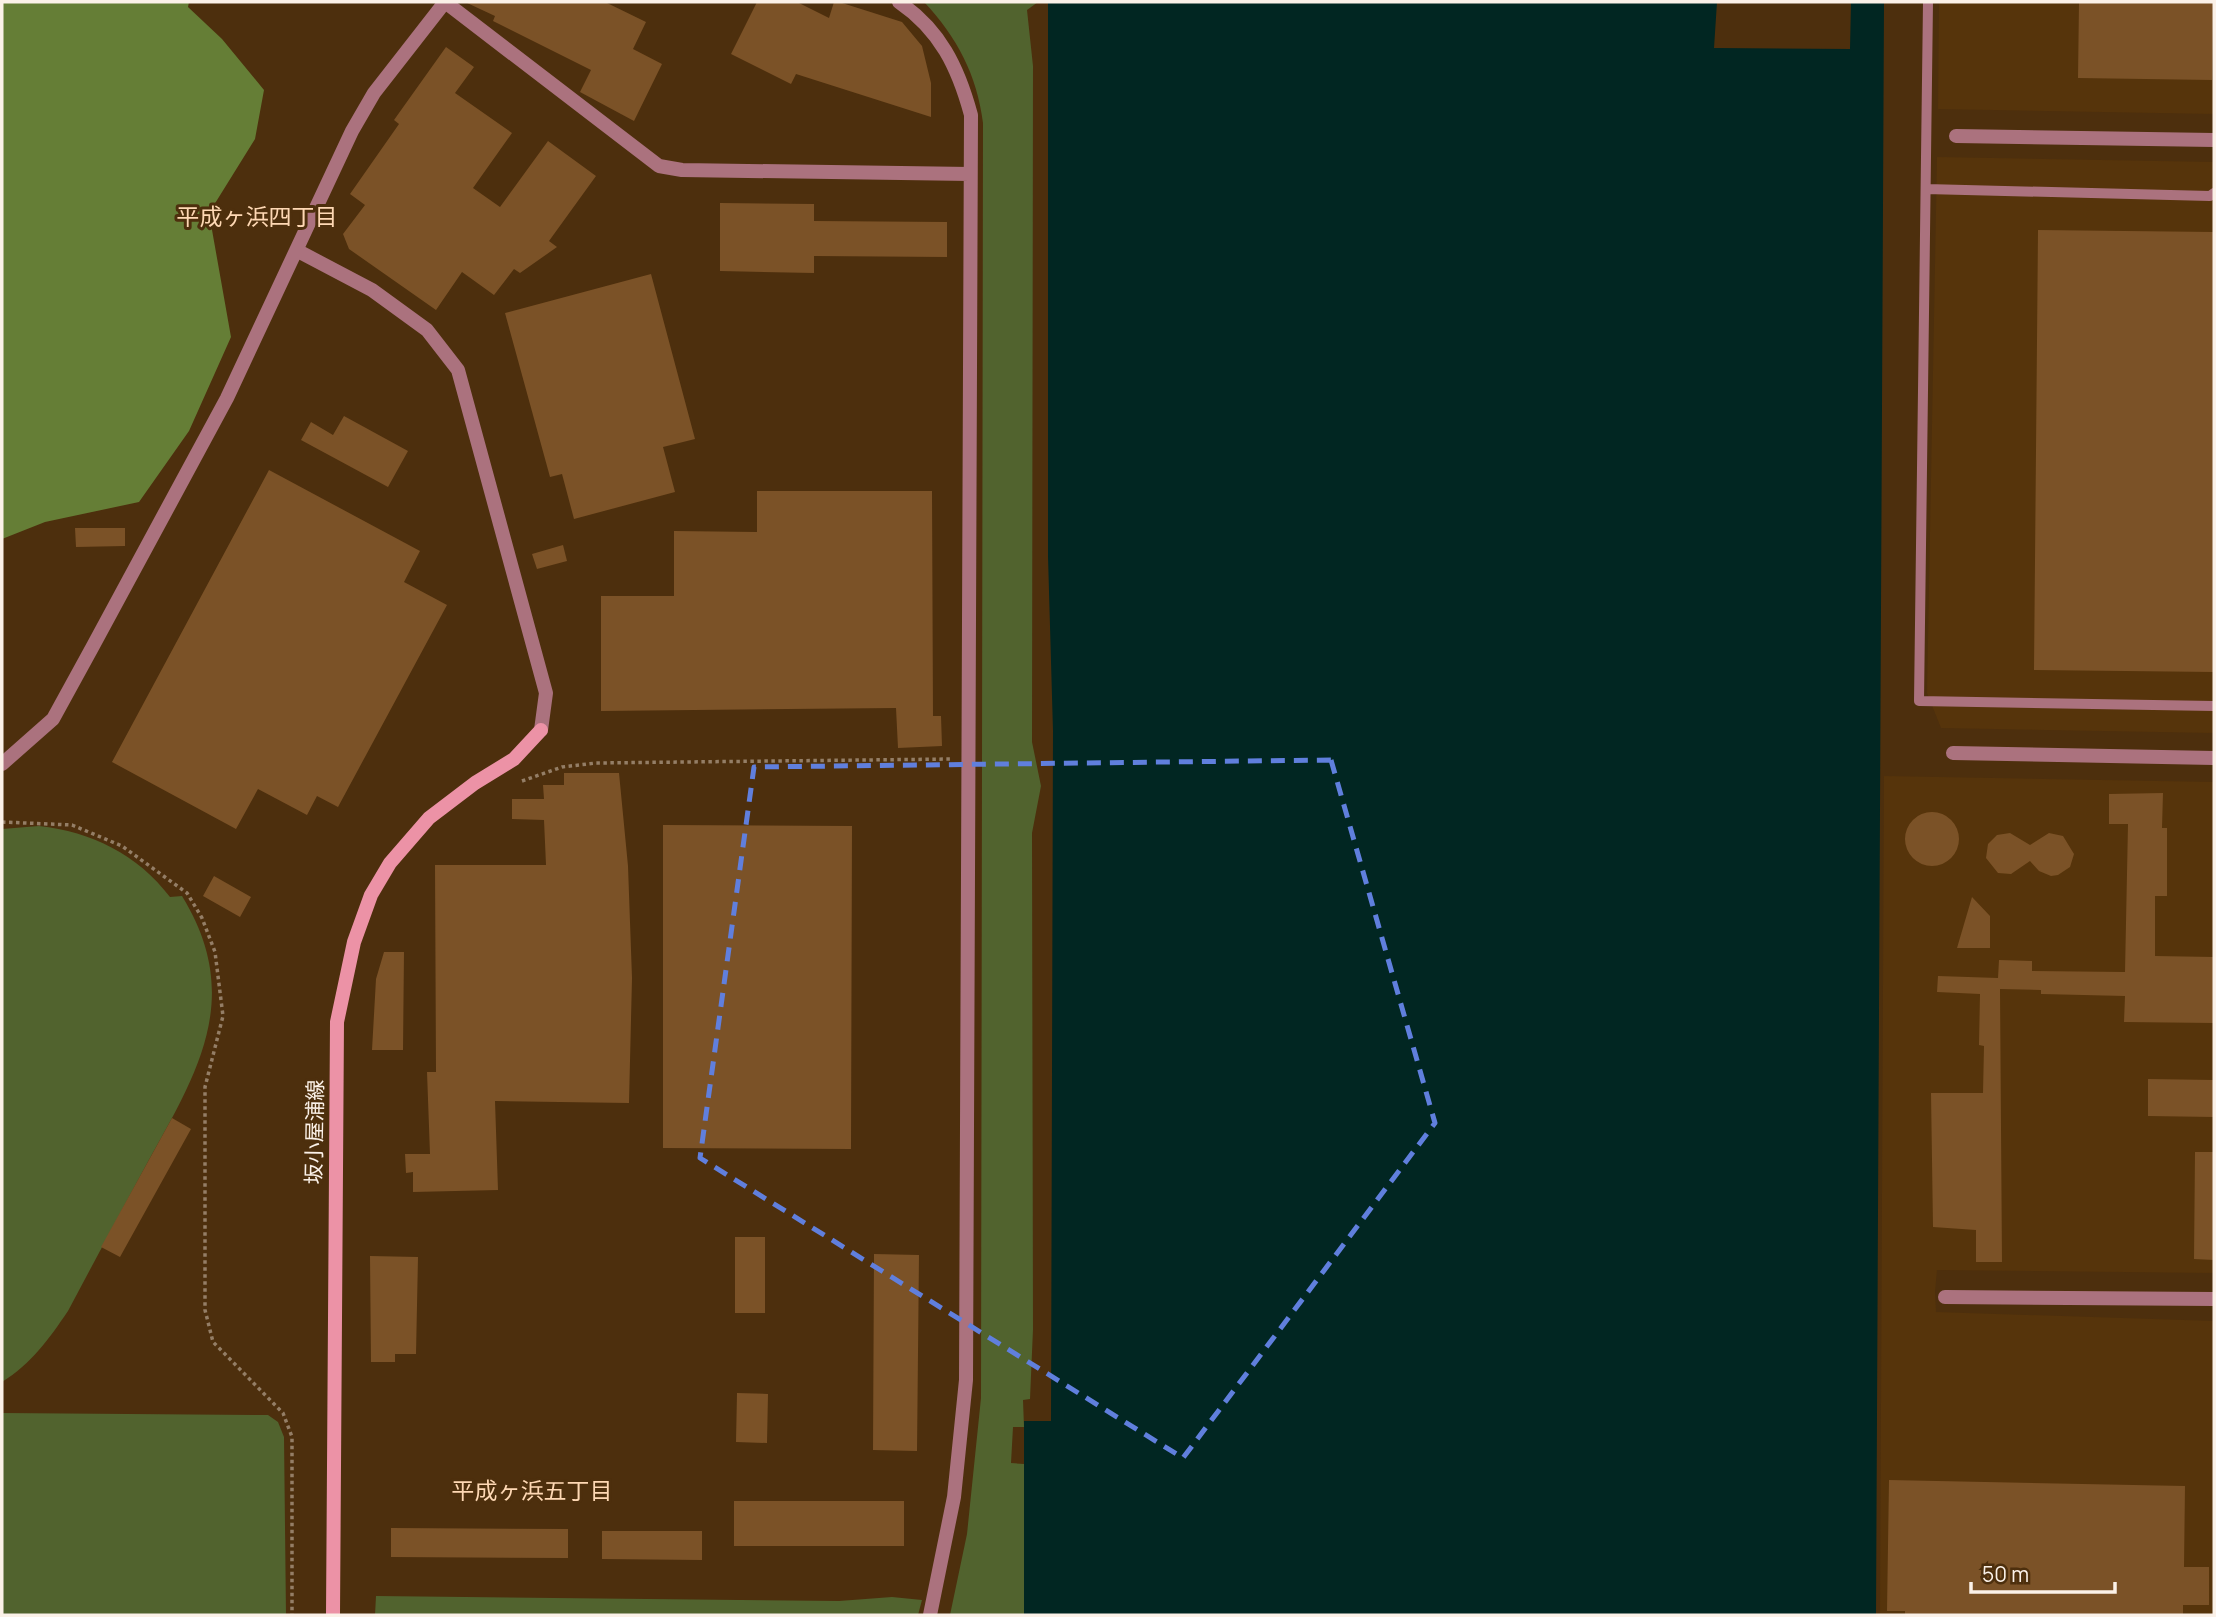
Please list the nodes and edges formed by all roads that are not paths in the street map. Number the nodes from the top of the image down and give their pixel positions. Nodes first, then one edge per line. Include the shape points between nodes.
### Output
1 (445, 2) edge
2 (899, 2) edge
3 (1928, 2) edge
4 (1955, 136) dead end
5 (2214, 140) edge
6 (970, 174) junction
7 (1926, 189) junction
8 (2214, 193) edge
9 (298, 251) junction
10 (2214, 706) edge
11 (541, 730) joint
12 (1953, 753) dead end
13 (2214, 758) edge
14 (2, 764) edge
15 (1945, 1297) dead end
16 (2214, 1299) edge
17 (333, 1615) edge
18 (930, 1615) edge

1 - 6 street via 660,166
1 - 9 street via 374,93
2 - 6 street via 917,14 946,47 961,77 971,115
3 - 7 lane
4 - 5 street
6 - 18 street via 965,1380 954,1497
7 - 8 lane
7 - 10 lane via 1919,701
9 - 11 street via 372,290 427,330 458,370 546,693
9 - 14 street via 227,398 53,719
11 - 17 main road, 坂小屋浦線 via 514,759 429,818 390,863 371,895 354,942 337,1022
12 - 13 street
15 - 16 street

